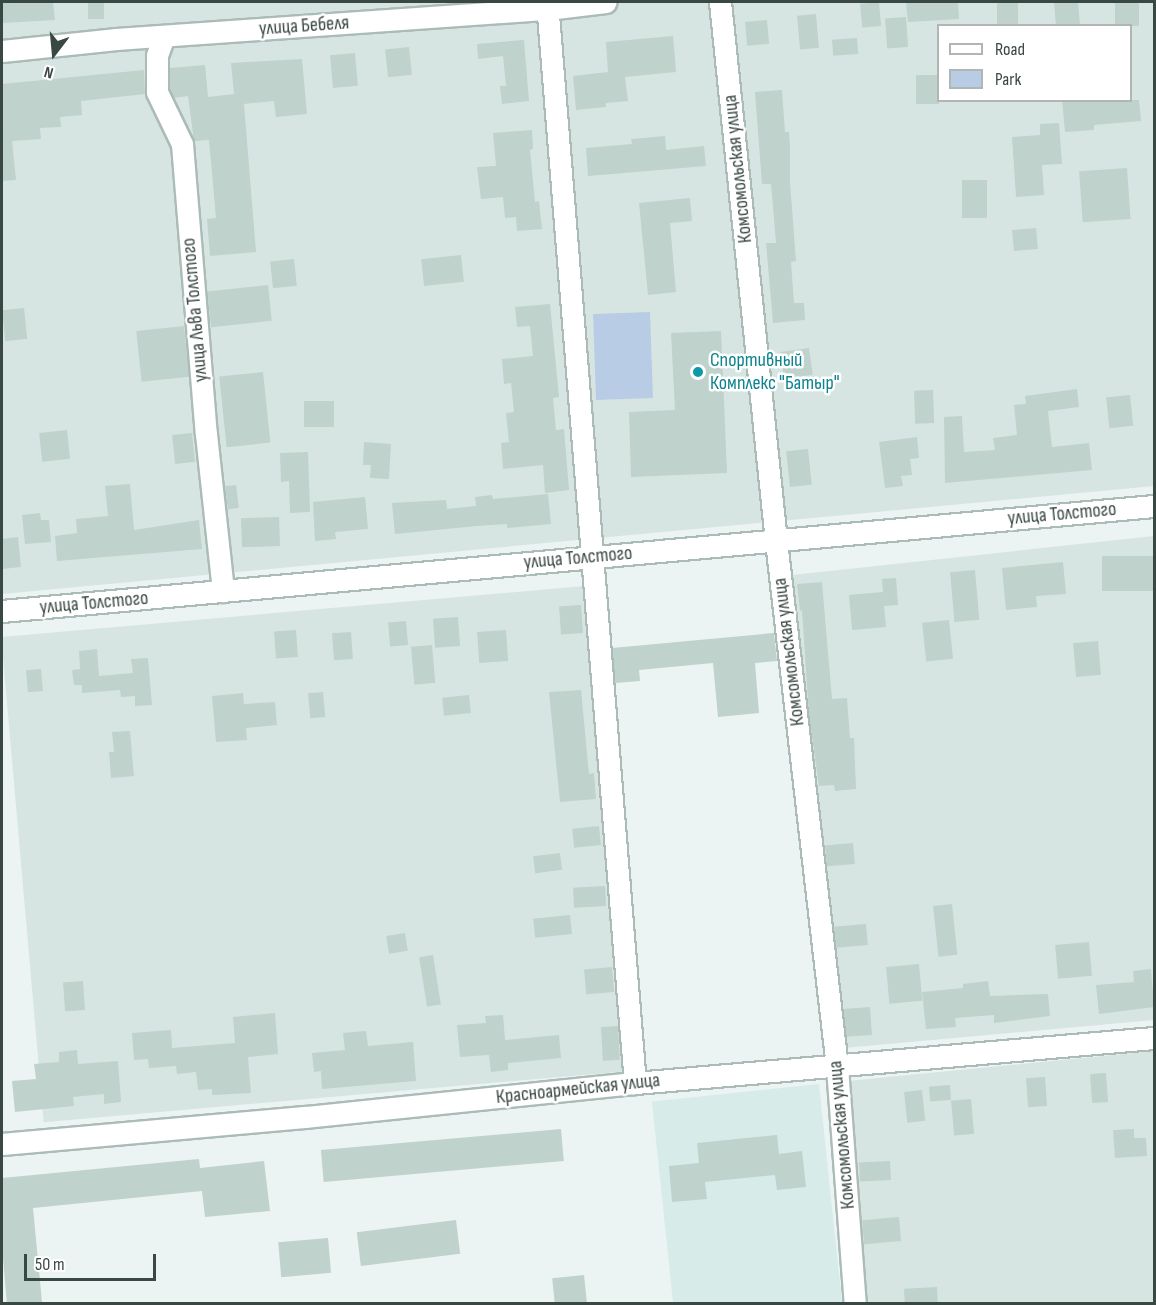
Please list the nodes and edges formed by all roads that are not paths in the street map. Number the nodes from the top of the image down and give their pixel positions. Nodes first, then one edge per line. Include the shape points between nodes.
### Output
1 (606, 2) edge
2 (720, 2) edge
3 (547, 5) edge
4 (164, 36) junction
5 (2, 51) edge
6 (1155, 506) edge
7 (776, 541) junction
8 (592, 557) junction
9 (223, 591) junction
10 (2, 611) edge
11 (1155, 1038) edge
12 (837, 1067) junction
13 (635, 1083) junction
14 (2, 1144) edge
15 (855, 1304) edge

1 - 3 street, улица Бебеля
2 - 7 street, Комсомольская улица
3 - 4 street, улица Бебеля
3 - 8 street
4 - 5 street, улица Бебеля
4 - 9 street, улица Льва Толстого via 157,55 157,92 182,144
6 - 7 street, улица Толстого
7 - 8 street, улица Толстого
7 - 12 street, Комсомольская улица
8 - 9 street, улица Толстого
8 - 13 street
9 - 10 street, улица Толстого
11 - 12 street, Красноармейская улица
12 - 13 street, Красноармейская улица
12 - 15 street, Комсомольская улица
13 - 14 street, Красноармейская улица

